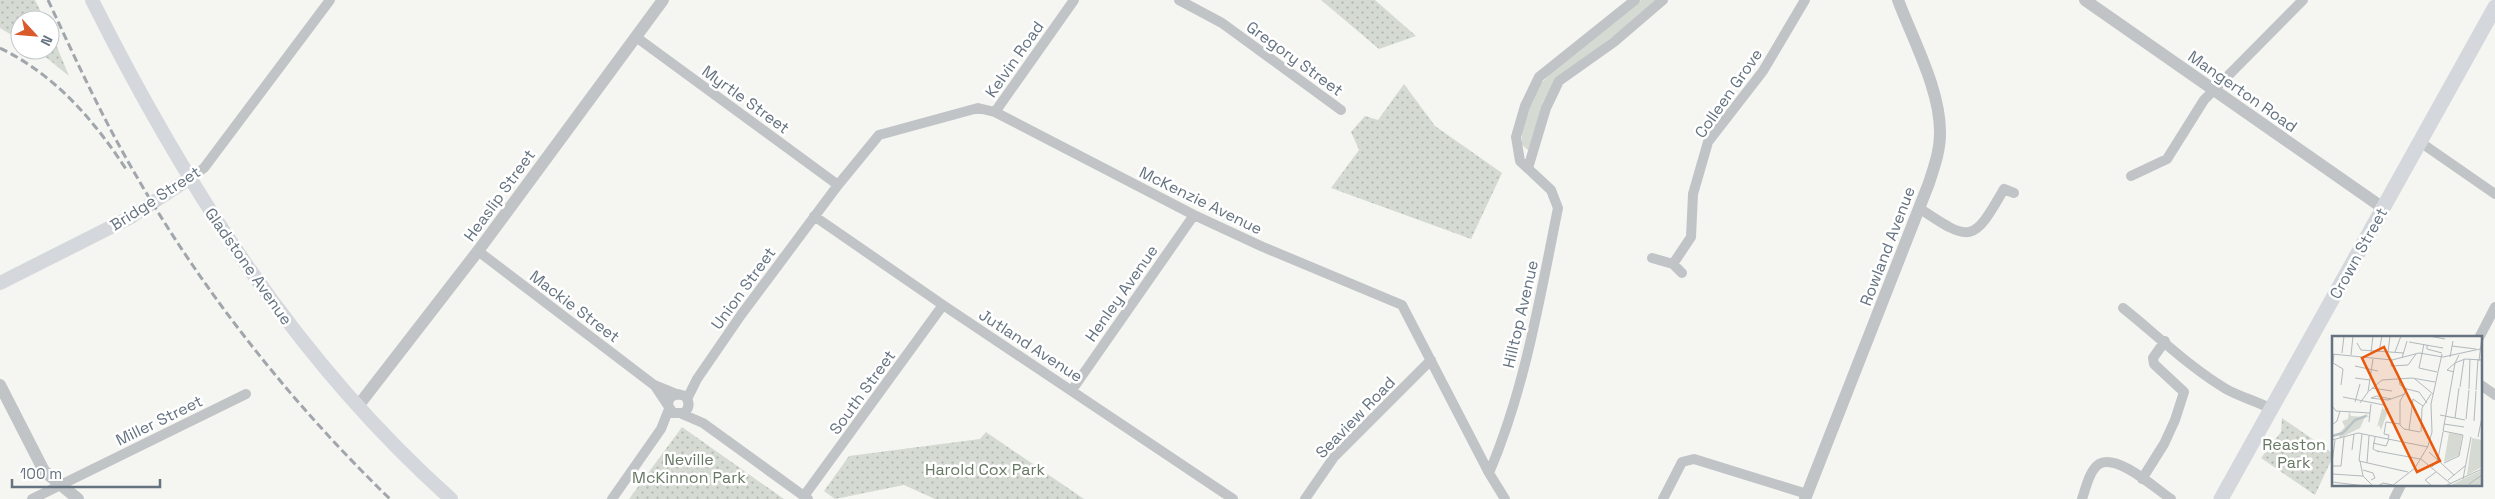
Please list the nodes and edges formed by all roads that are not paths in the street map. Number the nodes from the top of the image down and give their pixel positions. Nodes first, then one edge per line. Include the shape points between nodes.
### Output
1 (92, 0) edge
2 (330, 0) edge
3 (663, 0) edge
4 (1074, 0) edge
5 (1178, 0) edge
6 (1635, 0) edge
7 (1664, 0) edge
8 (1805, 0) edge
9 (1898, 0) edge
10 (2085, 0) edge
11 (2303, 0) edge
12 (2495, 7) edge
13 (636, 37) junction
14 (2214, 90) junction
15 (1341, 110) dead end
16 (995, 112) junction
17 (2420, 142) junction
18 (1528, 168) junction
19 (2131, 176) dead end
20 (190, 178) junction
21 (838, 185) junction
22 (2014, 193) dead end
23 (2495, 194) edge
24 (1919, 208) junction
25 (2383, 208) junction
26 (1194, 215) junction
27 (814, 216) junction
28 (478, 251) junction
29 (1652, 258) dead end
30 (1673, 264) junction
31 (1682, 272) dead end
32 (0, 283) edge
33 (943, 305) junction
34 (2495, 307) edge
35 (2122, 308) dead end
36 (2480, 336) edge
37 (2164, 341) junction
38 (1431, 360) junction
39 (697, 379) junction
40 (0, 385) edge
41 (654, 385) junction
42 (2482, 386) edge
43 (1072, 390) junction
44 (246, 394) dead end
45 (677, 394) junction
46 (2495, 395) edge
47 (688, 402) junction
48 (358, 406) junction
49 (2271, 409) junction
50 (674, 410) junction
51 (703, 423) junction
52 (1489, 473) junction
53 (2142, 479) junction
54 (60, 485) junction
55 (2400, 486) edge
56 (1806, 496) edge
57 (806, 498) edge
58 (32, 499) edge
59 (78, 499) edge
60 (451, 499) edge
61 (612, 499) edge
62 (1233, 499) edge
63 (1306, 499) edge
64 (1506, 499) edge
65 (1663, 499) edge
66 (2082, 499) edge
67 (2171, 499) edge
68 (2221, 499) edge
69 (2394, 499) edge

1 - 20 main road, Gladstone Avenue via 133,80
2 - 20 street, Bridge Street via 204,168
3 - 13 street, Heaslip Street
4 - 16 street, Kelvin Road
5 - 15 street, Gregory Street via 1222,23
6 - 18 street, Hilltop Avenue via 1540,77 1524,106 1516,137 1520,161
7 - 18 street via 1560,81 1546,108
8 - 30 street, Colleen Grove via 1763,71 1708,142 1693,194 1691,237
9 - 24 street, Rowland Avenue via 1928,78 1939,120 1939,149
10 - 14 street, Mangerton Road
11 - 14 street
12 - 17 main road, Crown Street
13 - 21 street, Myrtle Street
13 - 28 street, Heaslip Street
14 - 19 street via 2166,159
14 - 25 street, Mangerton Road
16 - 21 street, McKenzie Avenue via 978,108 879,135
16 - 26 street, McKenzie Avenue
17 - 23 street
17 - 25 main road, Crown Street
18 - 52 street, Hilltop Avenue via 1551,190 1558,208 1530,348
20 - 32 main road, Bridge Street via 132,217
20 - 48 main road, Gladstone Avenue via 288,324
21 - 27 street, McKenzie Avenue
22 - 24 street via 2004,189 1981,227 1965,233 1952,230
24 - 56 street, Rowland Avenue
25 - 49 main road, Crown Street
26 - 38 street, McKenzie Avenue via 1402,305
26 - 43 street, Henley Avenue
27 - 33 street, Jutland Avenue
27 - 39 street, Union Street
28 - 41 street, Mackie Street
28 - 48 street, Heaslip Street
29 - 30 street
30 - 31 street
33 - 43 street, Jutland Avenue
33 - 57 street, South Street
34 - 36 street
35 - 37 street
37 - 49 street via 2227,390
37 - 53 street via 2153,358 2154,364 2184,392 2164,444
38 - 52 street, McKenzie Avenue
38 - 63 street, Seaview Road via 1334,457
39 - 45 street, Union Street
39 - 47 street, Union Street
40 - 54 street via 37,460
41 - 45 street
41 - 50 street
42 - 46 street
43 - 62 street, Jutland Avenue
44 - 54 street, Miller Street
45 - 47 street
45 - 50 street, Union Street via 670,397
47 - 50 street, Union Street
47 - 51 street
48 - 60 main road, Gladstone Avenue
49 - 68 main road, Crown Street
50 - 51 street
50 - 61 street
51 - 57 street
52 - 64 street, McKenzie Avenue
53 - 66 street via 2117,462 2105,462 2092,472
53 - 67 street
54 - 58 street, Miller Street
54 - 59 street
55 - 69 street
56 - 65 street via 1694,459 1682,462

